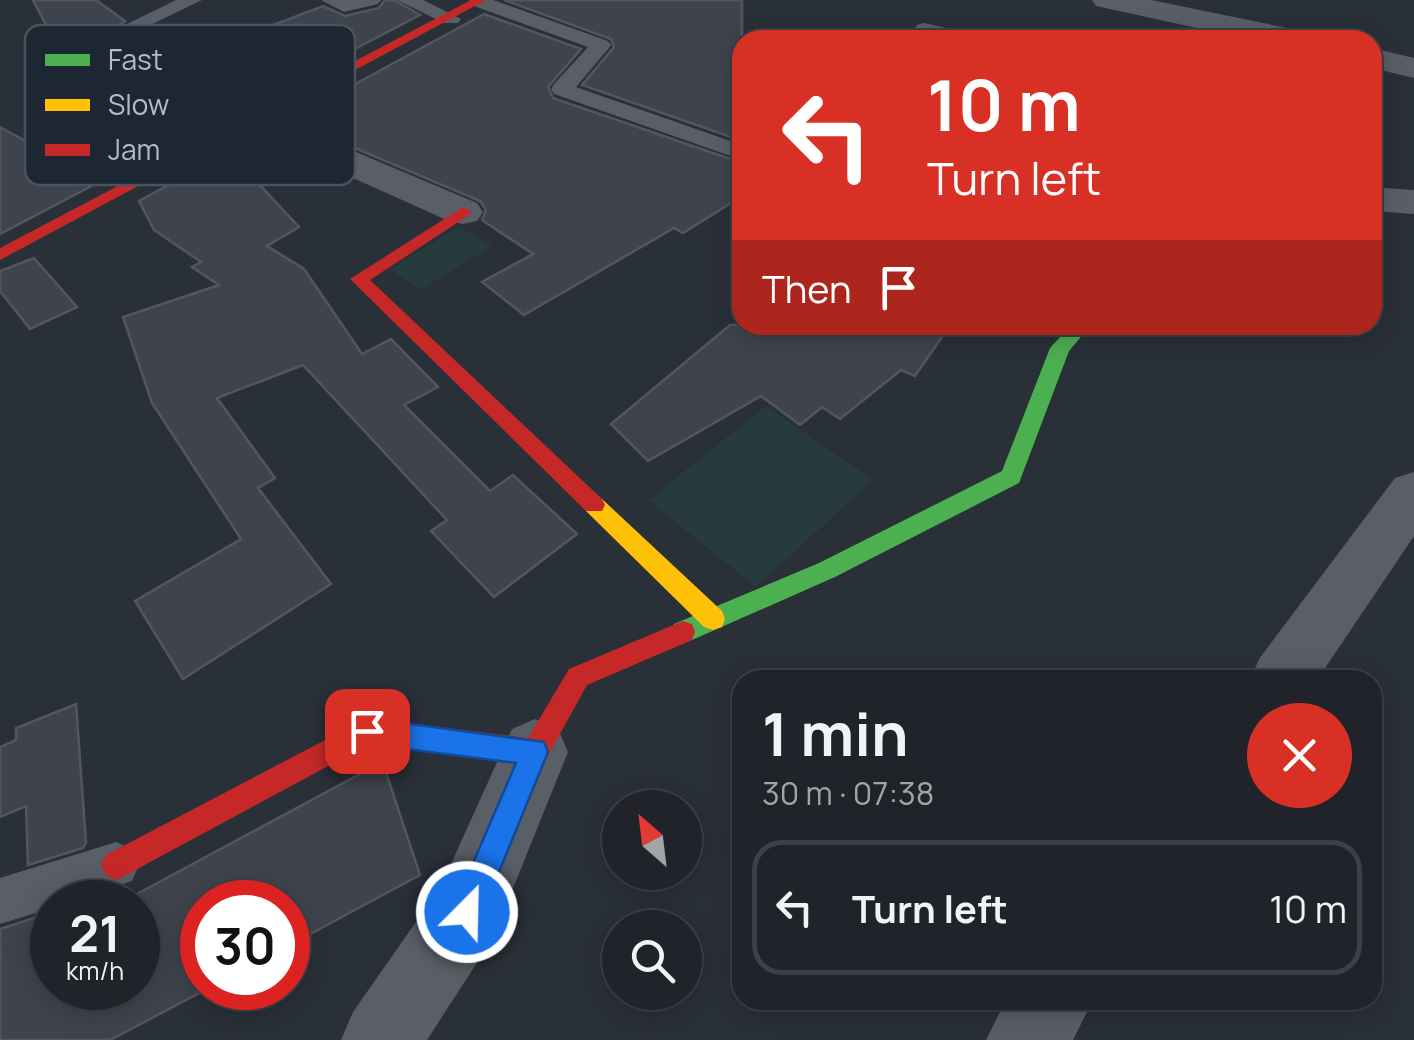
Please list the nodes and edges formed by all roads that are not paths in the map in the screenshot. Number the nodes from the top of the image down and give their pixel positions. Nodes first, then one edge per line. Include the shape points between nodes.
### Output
1 (192, 0) edge
2 (331, 0) edge
3 (371, 0) edge
4 (407, 0) edge
5 (1108, 0) edge
6 (479, 1) edge
7 (451, 19) junction
8 (136, 25) edge
9 (1249, 30) edge
10 (1382, 60) edge
11 (355, 68) edge
12 (1414, 68) edge
13 (732, 149) edge
14 (355, 164) edge
15 (132, 185) edge
16 (1382, 199) edge
17 (1414, 202) edge
18 (463, 212) joint
19 (0, 255) edge
20 (1072, 335) edge
21 (1414, 493) edge
22 (712, 619) junction
23 (1289, 670) edge
24 (535, 752) junction
25 (116, 865) joint
26 (0, 901) edge
27 (1047, 1010) edge
28 (381, 1040) edge
29 (1026, 1040) edge

1 - 8 lane
2 - 3 lane via 344,6
4 - 7 lane
5 - 9 street
6 - 7 street
6 - 13 lane via 600,45 562,88
7 - 11 street
10 - 12 street
14 - 18 street
15 - 19 street
16 - 17 street
18 - 22 street via 359,279
20 - 22 street via 1060,348 1011,477 827,570
21 - 23 street
22 - 24 street via 578,677
24 - 25 street via 367,731
24 - 28 street via 467,912
25 - 26 lane
27 - 29 street

